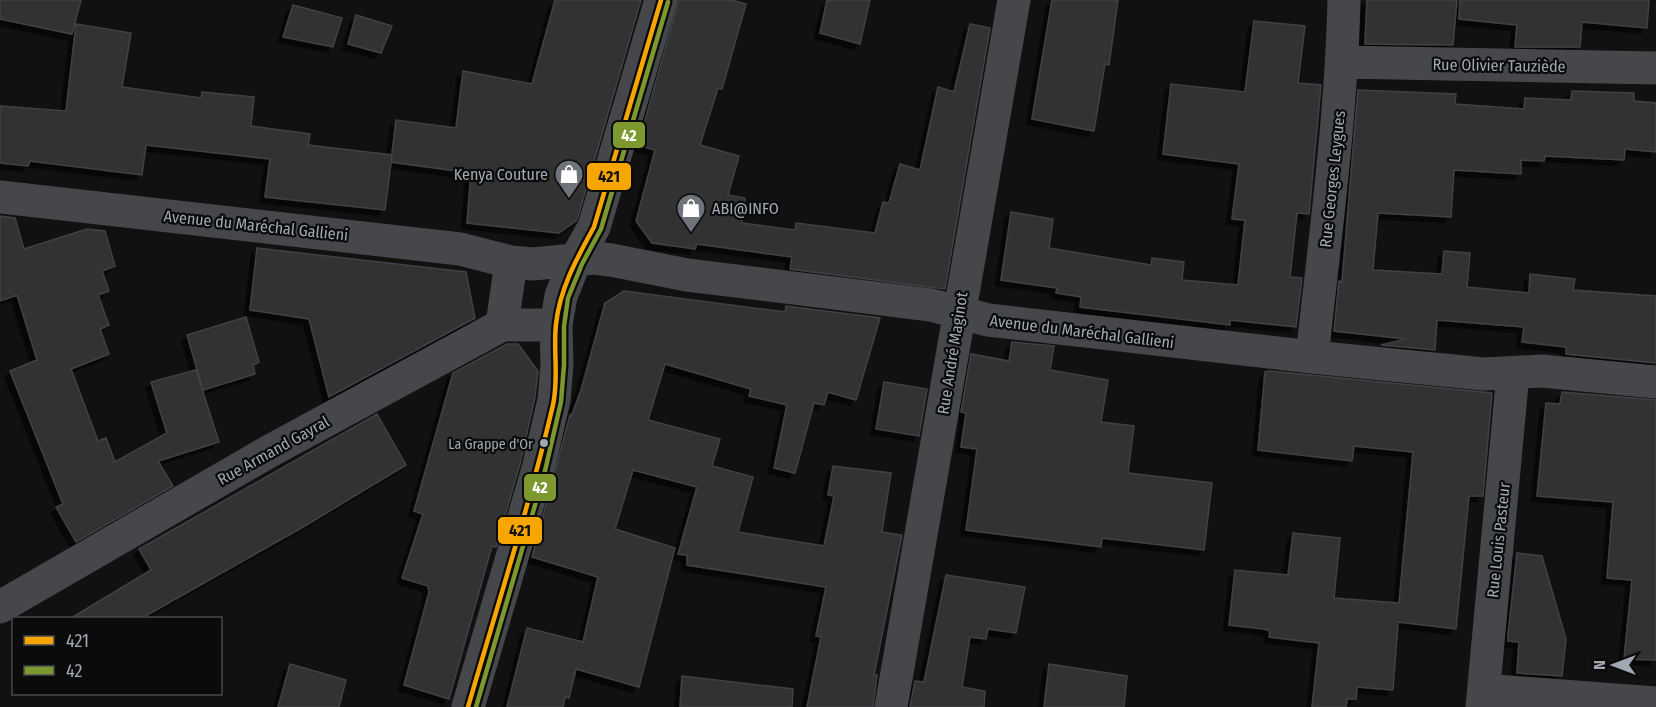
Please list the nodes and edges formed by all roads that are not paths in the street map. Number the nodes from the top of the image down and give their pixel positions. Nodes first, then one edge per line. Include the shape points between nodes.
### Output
1 (661, 0) edge
2 (1014, 0) edge
3 (1344, 0) edge
4 (1343, 62) junction
5 (1656, 68) edge
6 (0, 196) edge
7 (575, 261) junction
8 (511, 262) junction
9 (958, 313) junction
10 (502, 325) junction
11 (556, 326) junction
12 (1312, 357) junction
13 (1513, 373) junction
14 (1656, 382) edge
15 (0, 607) edge
16 (1483, 699) edge
17 (1656, 703) edge
18 (468, 707) edge
19 (891, 707) edge

1 - 7 street via 594,226
2 - 9 street, Rue André Maginot
3 - 4 street, Rue Georges Leygues
4 - 5 street, Rue Olivier Tauziède
4 - 12 street, Rue Georges Leygues
6 - 8 street, Avenue du Maréchal Gallieni via 460,249
7 - 8 street, Avenue du Maréchal Gallieni
7 - 9 street, Avenue du Maréchal Gallieni via 611,260 687,275 931,305
7 - 11 street via 561,296
8 - 10 street
9 - 12 street, Avenue du Maréchal Gallieni via 988,320
9 - 19 street, Rue André Maginot
10 - 11 street, Rue Armand Gayral
10 - 15 street, Rue Armand Gayral via 268,452
11 - 18 street via 554,400 538,469
12 - 13 street, Avenue du Maréchal Gallieni via 1484,374
13 - 14 street, Avenue du Maréchal Gallieni via 1542,371
13 - 16 street, Rue Louis Pasteur
16 - 17 street

